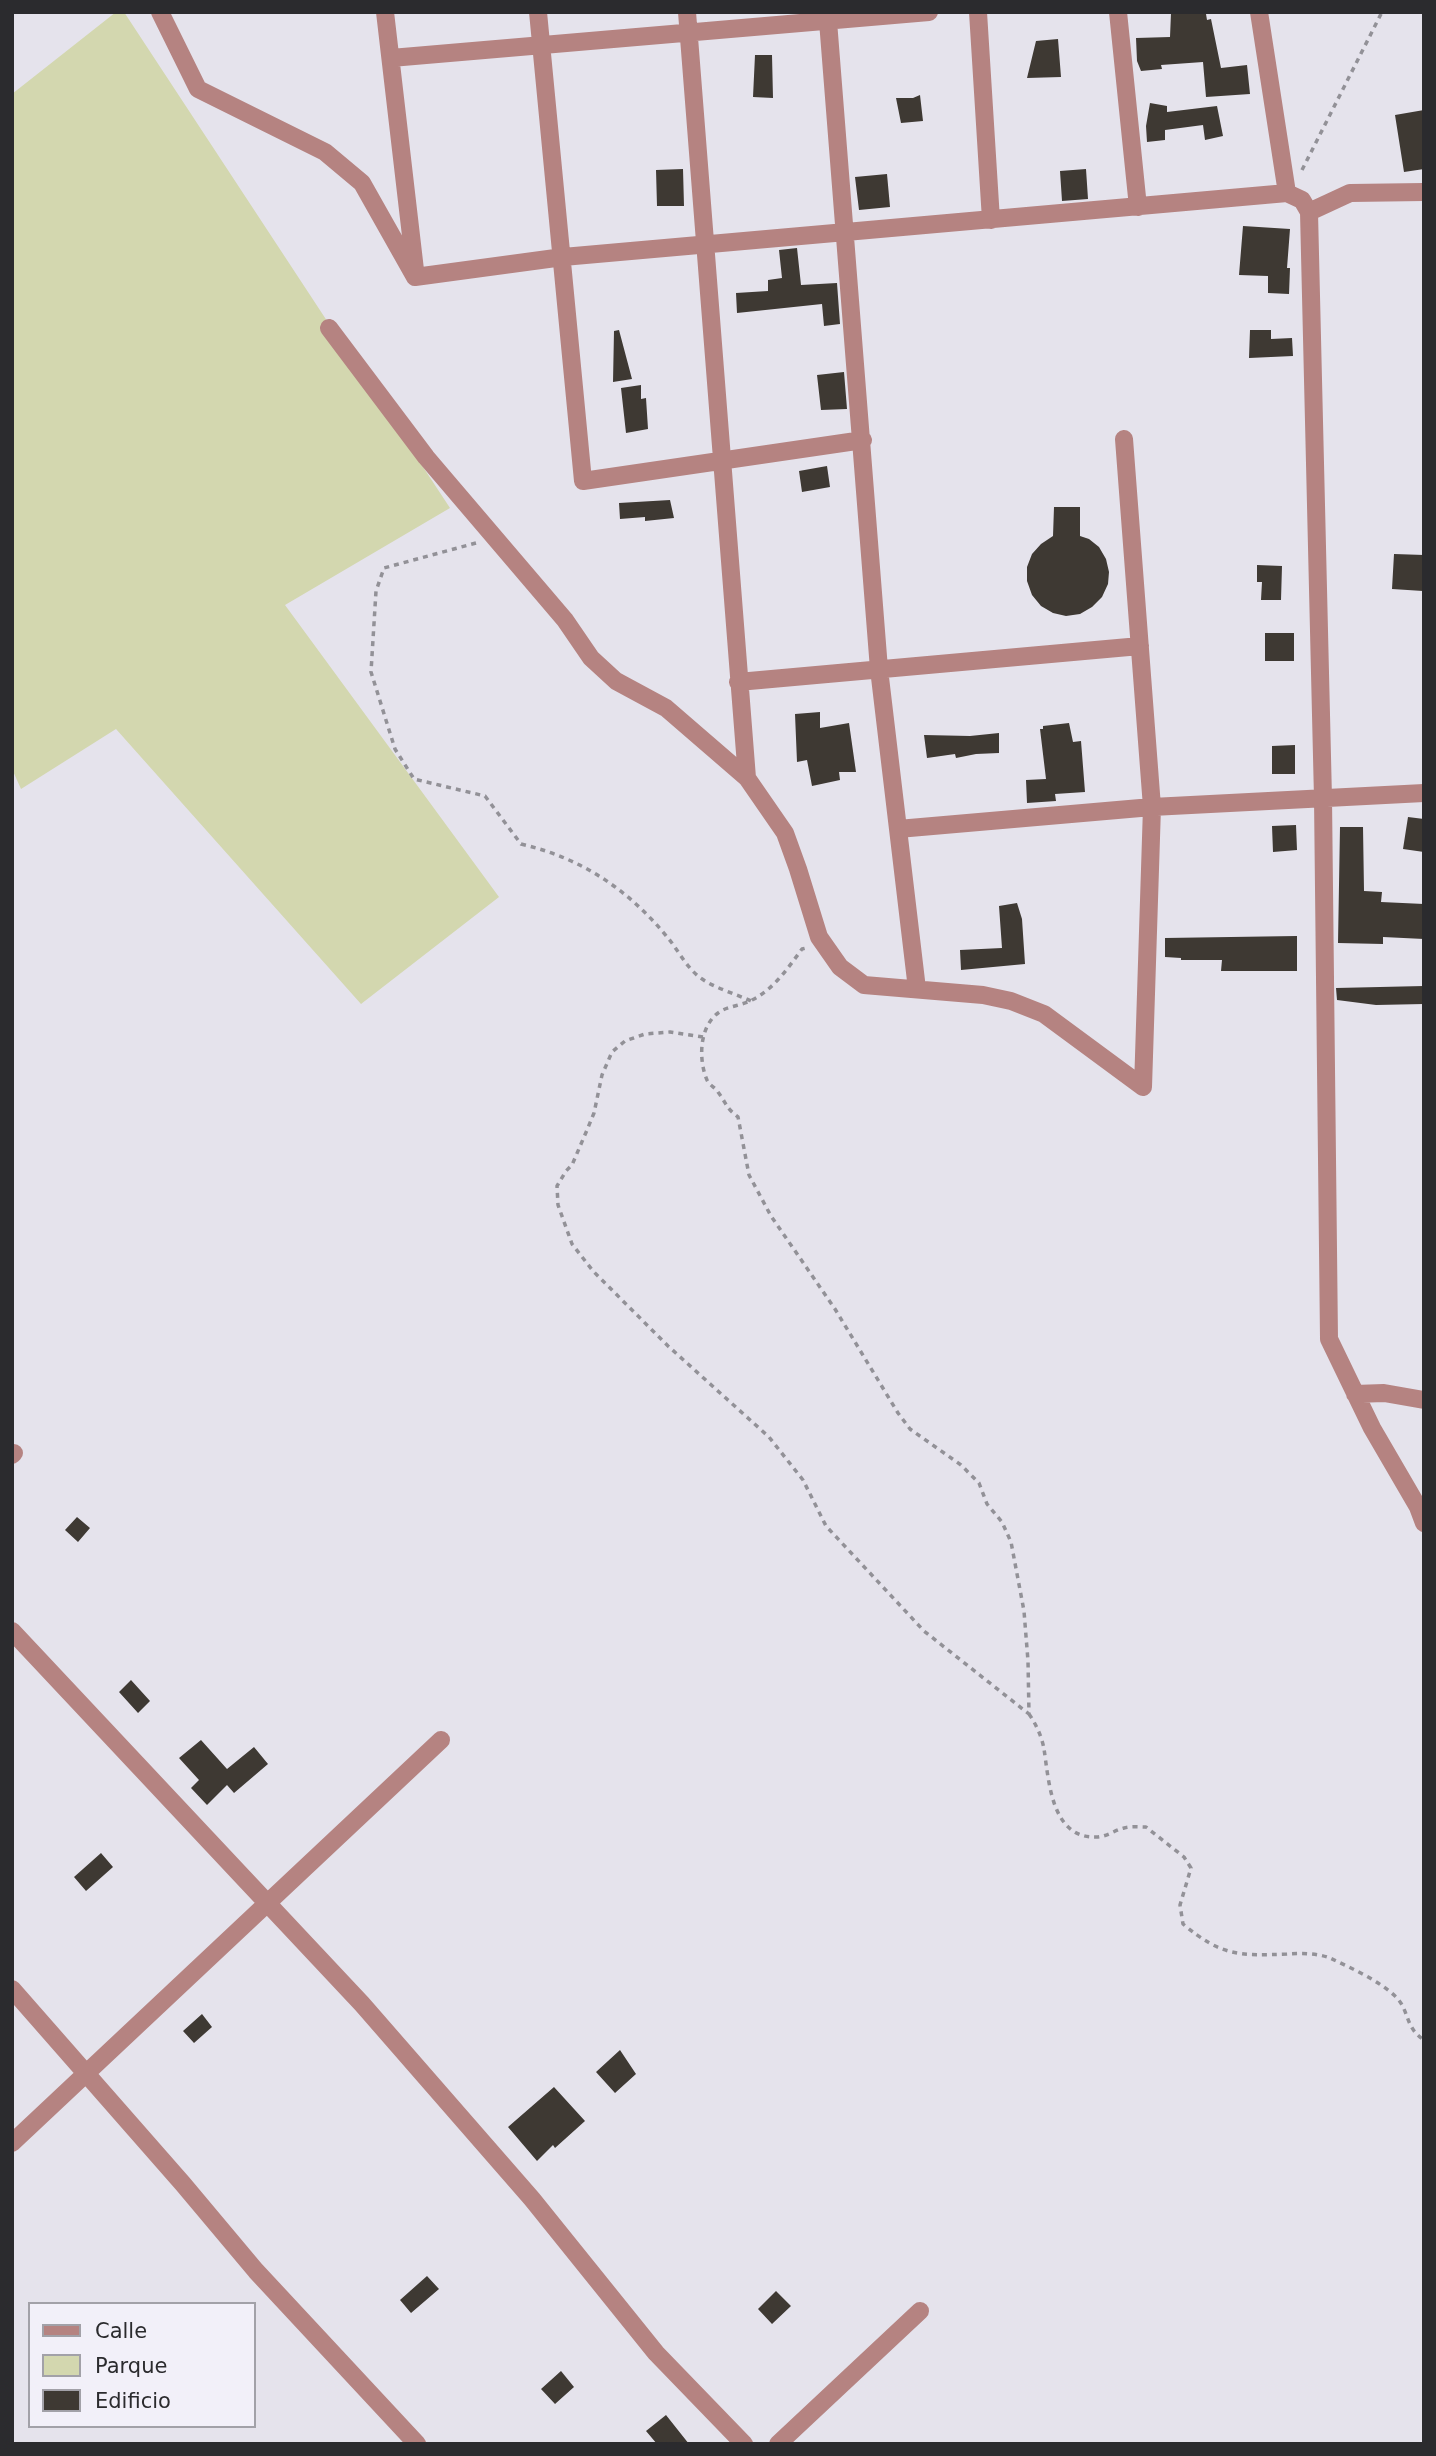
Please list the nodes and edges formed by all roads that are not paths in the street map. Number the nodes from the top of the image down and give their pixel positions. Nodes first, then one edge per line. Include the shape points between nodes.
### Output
1 (160, 12) edge
2 (386, 12) edge
3 (538, 12) edge
4 (687, 12) edge
5 (929, 12) edge
6 (978, 12) edge
7 (1118, 12) edge
8 (1259, 12) edge
9 (828, 21) junction
10 (689, 32) junction
11 (542, 44) junction
12 (391, 58) junction
13 (1424, 192) edge
14 (1288, 194) junction
15 (1138, 207) junction
16 (1308, 212) junction
17 (990, 220) junction
18 (845, 232) junction
19 (705, 244) junction
20 (563, 257) junction
21 (415, 277) junction
22 (329, 328) dead end
23 (1124, 439) dead end
24 (863, 440) junction
25 (721, 459) junction
26 (1140, 646) junction
27 (879, 669) junction
28 (738, 682) junction
29 (747, 778) junction
30 (1424, 793) edge
31 (1323, 797) junction
32 (1152, 807) junction
33 (898, 828) junction
34 (916, 989) junction
35 (1355, 1394) junction
36 (1424, 1400) edge
37 (1424, 1523) edge
38 (12, 1631) edge
39 (441, 1740) dead end
40 (267, 1903) junction
41 (12, 1989) edge
42 (86, 2073) junction
43 (12, 2143) edge
44 (920, 2311) dead end
45 (417, 2444) edge
46 (744, 2444) edge
47 (779, 2444) edge

1 - 21 street via 198,89 325,152 362,183
2 - 12 street
3 - 11 street
4 - 10 street
5 - 9 street
6 - 17 street
7 - 15 street
8 - 14 street
9 - 10 street
9 - 18 street
10 - 11 street
10 - 19 street
11 - 12 street
11 - 20 street
12 - 21 street
13 - 16 street via 1350,193
14 - 15 street
14 - 16 street via 1302,200
15 - 17 street
16 - 31 street
17 - 18 street
18 - 19 street
18 - 24 street
19 - 20 street
19 - 25 street
20 - 21 street
20 - 25 street via 583,481
22 - 29 street via 426,457 565,620 591,658 616,681 666,708
23 - 26 street
24 - 25 street
24 - 27 street
25 - 28 street
26 - 27 street
26 - 32 street
27 - 28 street
27 - 33 street
28 - 29 street
29 - 34 street via 785,833 819,937 840,967 864,985
30 - 31 street
31 - 32 street
31 - 35 street via 1329,1339
32 - 33 street
32 - 34 street via 1143,1087 1044,1014 992,997
33 - 34 street
35 - 36 street via 1384,1393
35 - 37 street
38 - 40 street
39 - 40 street
40 - 42 street
40 - 46 street via 532,2199 656,2353
41 - 42 street
42 - 43 street
42 - 45 street via 256,2271
44 - 47 street

